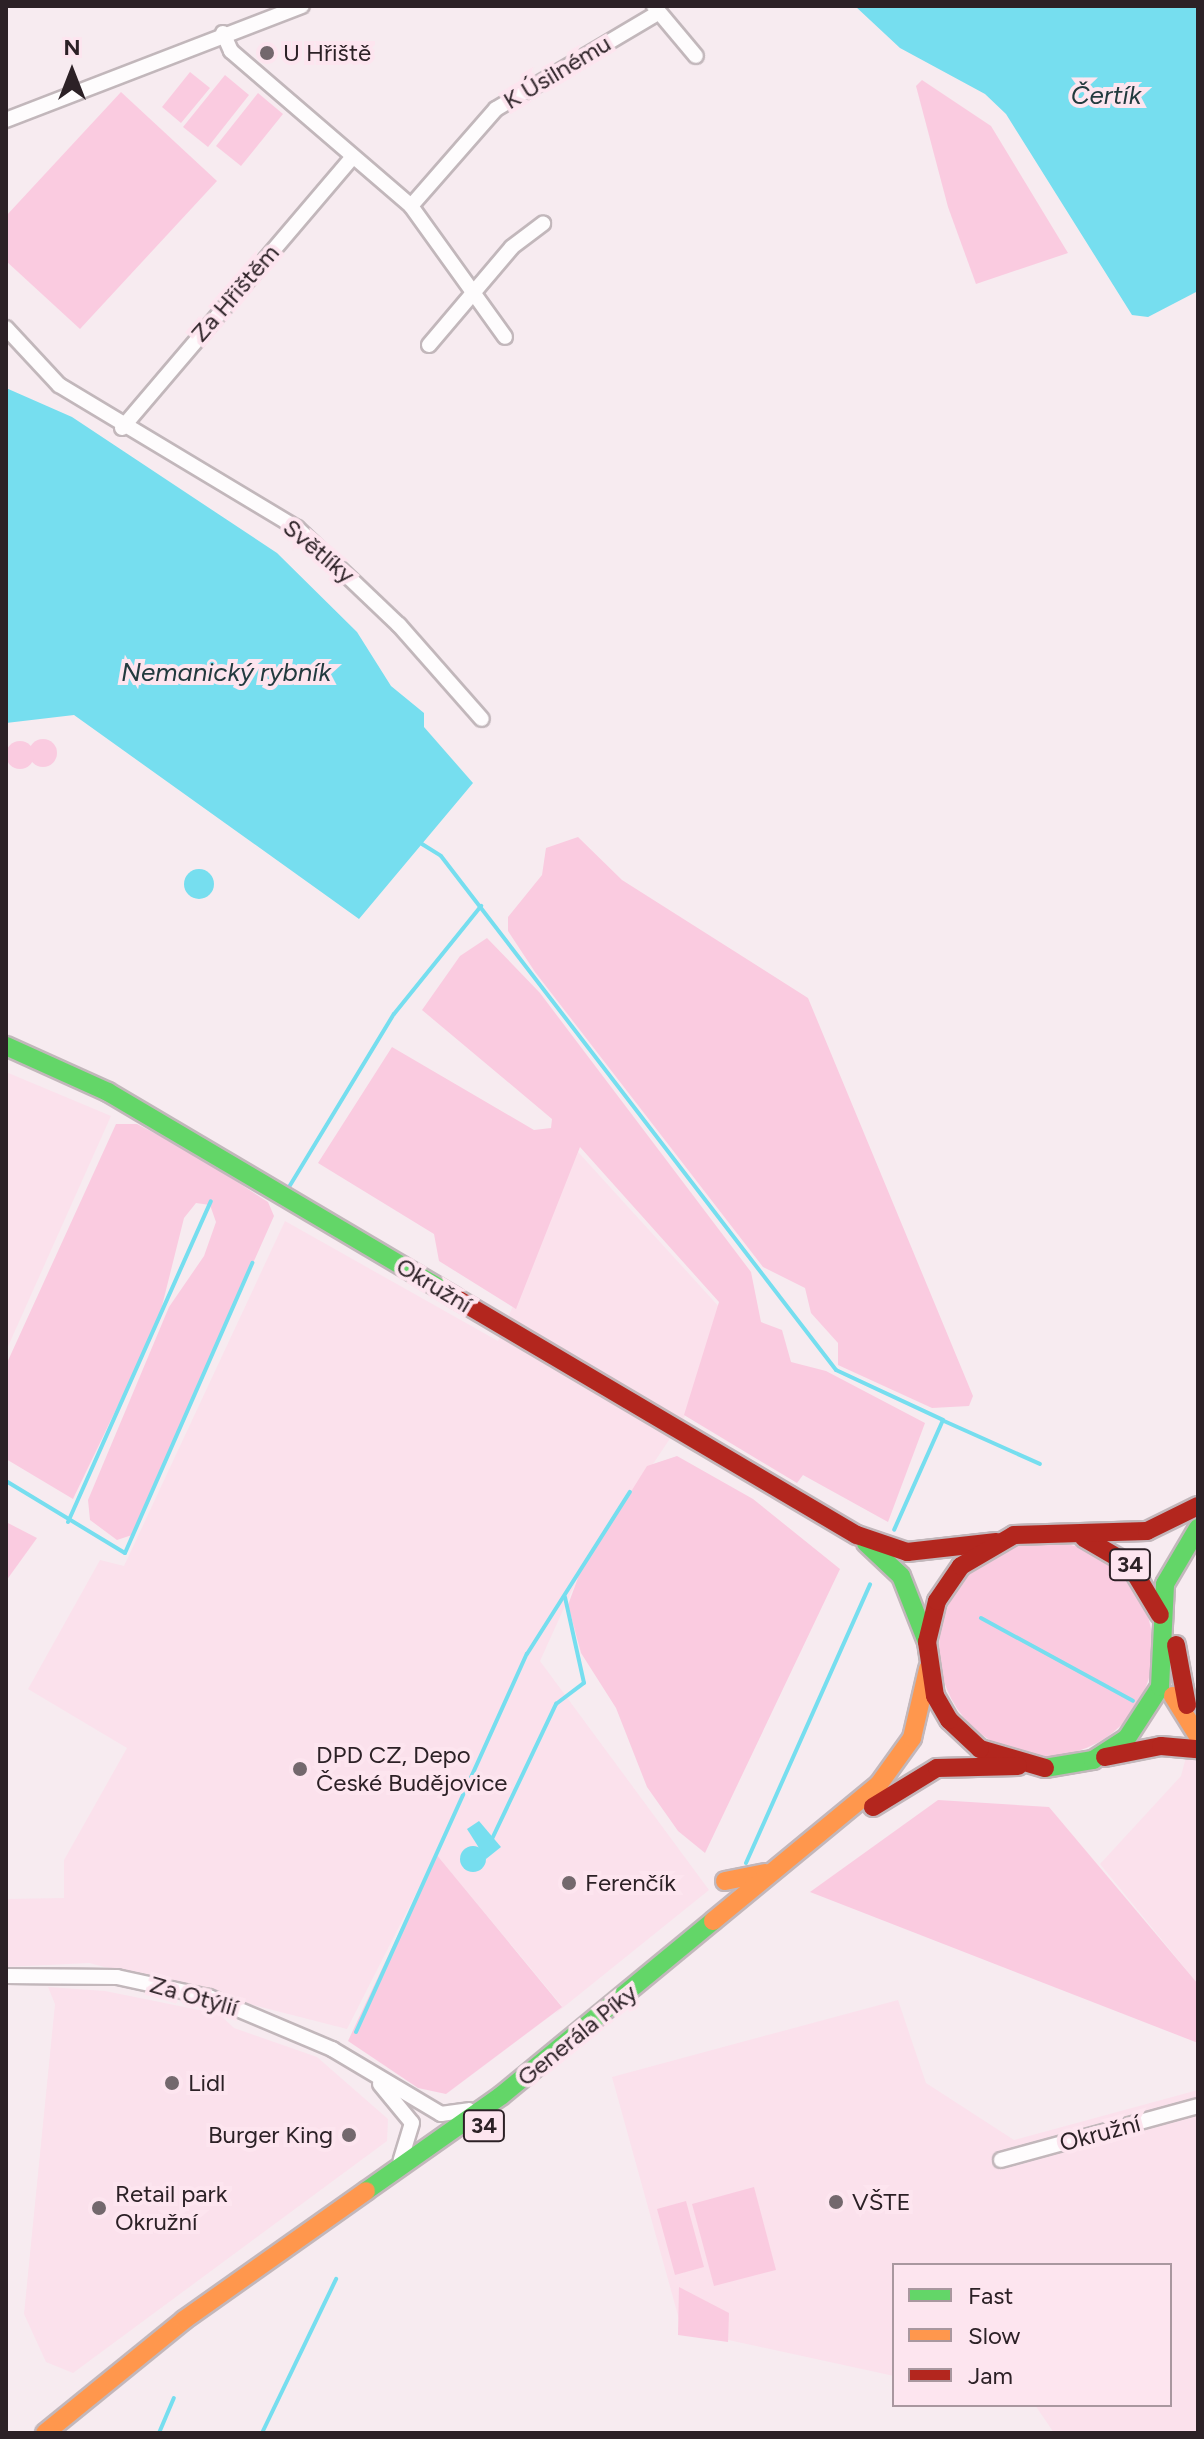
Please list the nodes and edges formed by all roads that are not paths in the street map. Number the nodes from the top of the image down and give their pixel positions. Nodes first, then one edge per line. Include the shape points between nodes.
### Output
1 (302, 6) edge
2 (656, 9) edge
3 (223, 33) junction
4 (696, 56) dead end
5 (6, 120) edge
6 (350, 160) junction
7 (411, 206) junction
8 (543, 224) dead end
9 (475, 293) junction
10 (6, 328) edge
11 (505, 337) dead end
12 (429, 345) dead end
13 (122, 428) junction
14 (482, 719) dead end
15 (6, 1046) edge
16 (1198, 1506) edge
17 (1198, 1528) edge
18 (1073, 1534) junction
19 (857, 1535) junction
20 (996, 1542) junction
21 (1198, 1546) edge
22 (1162, 1622) junction
23 (927, 1642) junction
24 (928, 1669) junction
25 (1163, 1671) junction
26 (1198, 1723) edge
27 (1198, 1736) edge
28 (1198, 1749) edge
29 (1093, 1760) junction
30 (1018, 1766) junction
31 (779, 1868) junction
32 (703, 1932) junction
33 (6, 1976) edge
34 (368, 2072) junction
35 (502, 2095) junction
36 (1198, 2106) edge
37 (1001, 2160) dead end
38 (387, 2178) junction
39 (45, 2433) edge
40 (69, 2433) edge

1 - 3 street
2 - 4 street
2 - 7 street, K Úsilnému via 496,109
3 - 5 street
3 - 6 street via 231,51
6 - 7 street
6 - 13 street, Za Hřištěm
7 - 9 street
8 - 9 street via 512,247
9 - 11 street
9 - 12 street
10 - 13 street, Světlíky via 59,385
13 - 14 street, Světlíky via 297,528 399,625
15 - 19 main road, Okružní via 108,1092
16 - 18 main road, 34 via 1147,1531
17 - 22 main road via 1169,1570
18 - 20 main road, 34 via 1034,1531
18 - 22 main road, 34 via 1130,1565
19 - 20 main road, Okružní via 915,1552
19 - 23 main road, Okružní via 901,1576
20 - 23 main road, 34 via 948,1582
21 - 26 main road via 1175,1597 1187,1705
22 - 25 main road, 34
23 - 24 main road, 34
24 - 30 main road, 34 via 935,1696 963,1736
24 - 31 main road, Generála Píky / 34 via 912,1738 897,1763
25 - 27 main road
25 - 29 main road, 34 via 1141,1723
28 - 29 main road via 1161,1746
29 - 30 main road, 34 via 1057,1769
30 - 40 main road, Generála Píky / 34 via 937,1768 883,1798 531,2092 193,2331
31 - 32 main road, Generála Píky / 34
31 - 32 main road via 719,1886
32 - 35 main road, Generála Píky / 34
33 - 34 street, Za Otýlií via 117,1977 182,1989 280,2023
34 - 35 street, Za Otýlií via 441,2114
34 - 38 street, Za Otýlií via 412,2123 412,2141
35 - 38 main road, Generála Píky / 34
36 - 37 street, Okružní
38 - 39 main road, Generála Píky / 34 via 184,2320

